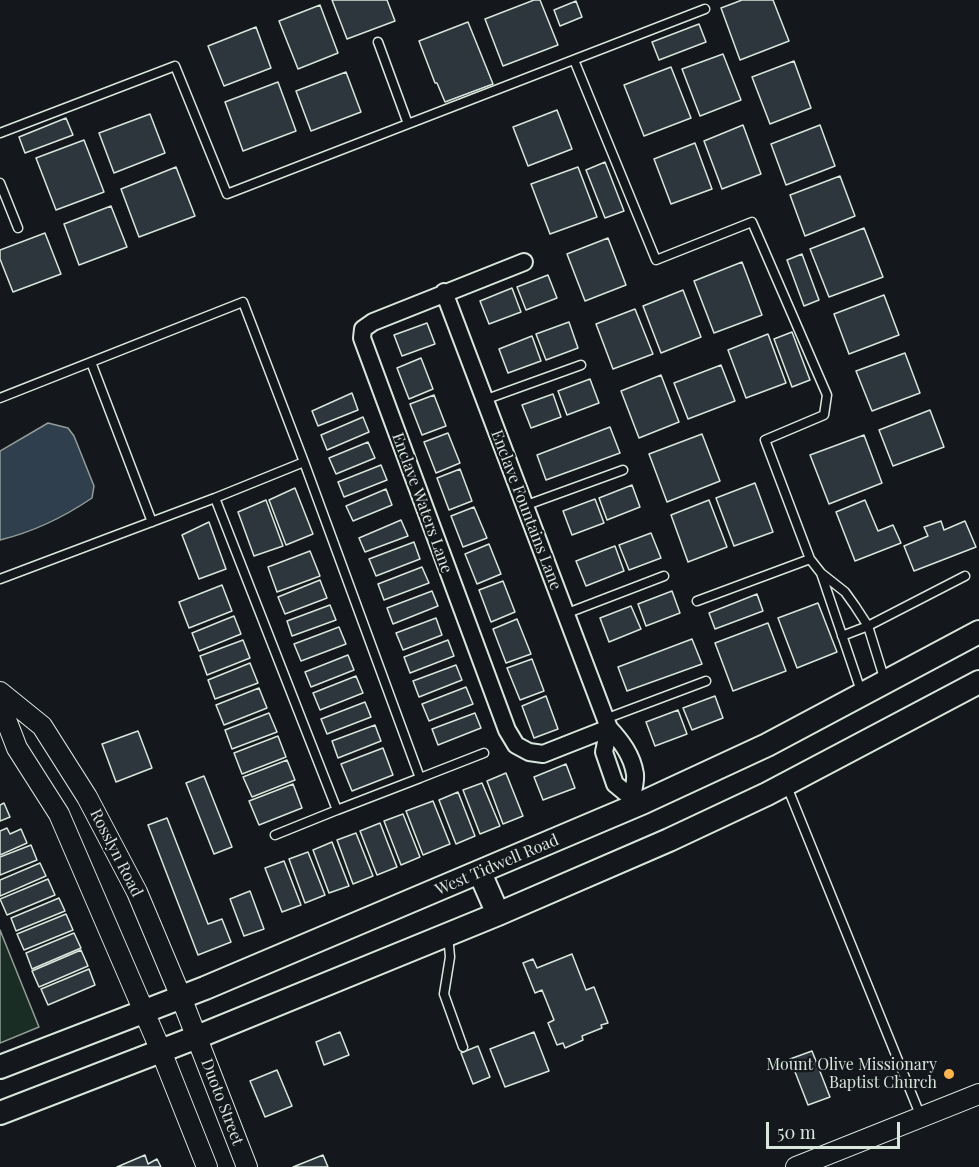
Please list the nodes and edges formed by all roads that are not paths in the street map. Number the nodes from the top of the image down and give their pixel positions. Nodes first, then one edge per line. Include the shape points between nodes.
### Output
1 (705, 9) dead end
2 (378, 42) dead end
3 (574, 60) junction
4 (408, 124) junction
5 (0, 133) edge
6 (0, 183) edge
7 (18, 228) dead end
8 (524, 261) dead end
9 (444, 292) junction
10 (91, 362) junction
11 (581, 365) dead end
12 (0, 398) edge
13 (484, 400) junction
14 (304, 462) junction
15 (623, 470) dead end
16 (215, 498) junction
17 (524, 506) junction
18 (152, 522) junction
19 (810, 559) junction
20 (821, 573) junction
21 (664, 576) dead end
22 (965, 576) dead end
23 (0, 579) edge
24 (697, 602) dead end
25 (565, 614) junction
26 (868, 626) junction
27 (979, 632) edge
28 (842, 636) junction
29 (706, 681) dead end
30 (885, 682) junction
31 (979, 682) edge
32 (0, 692) edge
33 (862, 695) junction
34 (0, 704) edge
35 (607, 724) junction
36 (484, 753) dead end
37 (631, 760) junction
38 (610, 769) junction
39 (420, 778) junction
40 (786, 784) junction
41 (633, 802) junction
42 (337, 810) junction
43 (275, 835) dead end
44 (480, 873) junction
45 (498, 914) junction
46 (447, 934) junction
47 (181, 997) junction
48 (144, 1011) junction
49 (197, 1037) junction
50 (463, 1047) dead end
51 (161, 1051) junction
52 (0, 1067) edge
53 (979, 1094) edge
54 (0, 1113) edge
55 (921, 1117) junction
56 (207, 1167) edge
57 (248, 1167) edge
58 (796, 1167) edge

1 - 3 lane
2 - 4 lane
3 - 4 lane
3 - 19 lane via 656,260 752,222 826,395 824,415 765,440
4 - 5 lane via 227,194 175,66
6 - 7 lane
8 - 9 street, Enclave Waters Lane
9 - 13 street, Enclave Fountains Lane
9 - 35 street, Enclave Waters Lane via 373,322 363,329 362,338 503,719 516,745 543,754
10 - 12 lane
10 - 14 lane via 243,302
10 - 18 lane
11 - 13 lane
13 - 17 street, Enclave Fountains Lane
14 - 16 lane
14 - 39 lane
15 - 17 lane
16 - 18 lane
16 - 42 lane
17 - 25 street, Enclave Fountains Lane
18 - 23 lane
19 - 20 lane
19 - 24 lane
20 - 26 lane via 845,592
20 - 28 lane
21 - 25 lane
22 - 26 lane
25 - 35 street, Enclave Fountains Lane
26 - 28 lane
26 - 30 lane
27 - 30 main road, West Tidwell Road
28 - 33 lane
29 - 35 lane
30 - 33 main road, West Tidwell Road
31 - 40 main road
32 - 47 street, Rosslyn Road via 42,726 87,797 137,892
33 - 41 main road, West Tidwell Road via 767,745
34 - 48 street, Rosslyn Road via 17,748 58,814
35 - 37 street, Enclave Fountains Lane via 624,744
35 - 38 street, Enclave Fountains Lane via 604,752
36 - 39 lane
37 - 38 lane
37 - 41 street, Enclave Fountains Lane via 636,775
38 - 41 street, Enclave Fountains Lane via 615,784
39 - 42 lane
40 - 45 main road
40 - 55 lane
41 - 44 main road, West Tidwell Road
42 - 43 lane
44 - 45 main road
44 - 47 main road, West Tidwell Road
45 - 46 main road
46 - 49 main road
46 - 50 lane via 450,957 444,994
47 - 48 main road, West Tidwell Road
47 - 49 street, Rosslyn Road
48 - 51 street, Rosslyn Road
48 - 52 main road, West Tidwell Road
49 - 51 main road
49 - 57 street, Duoto Street
51 - 54 main road
51 - 56 street
53 - 55 street
55 - 58 street

